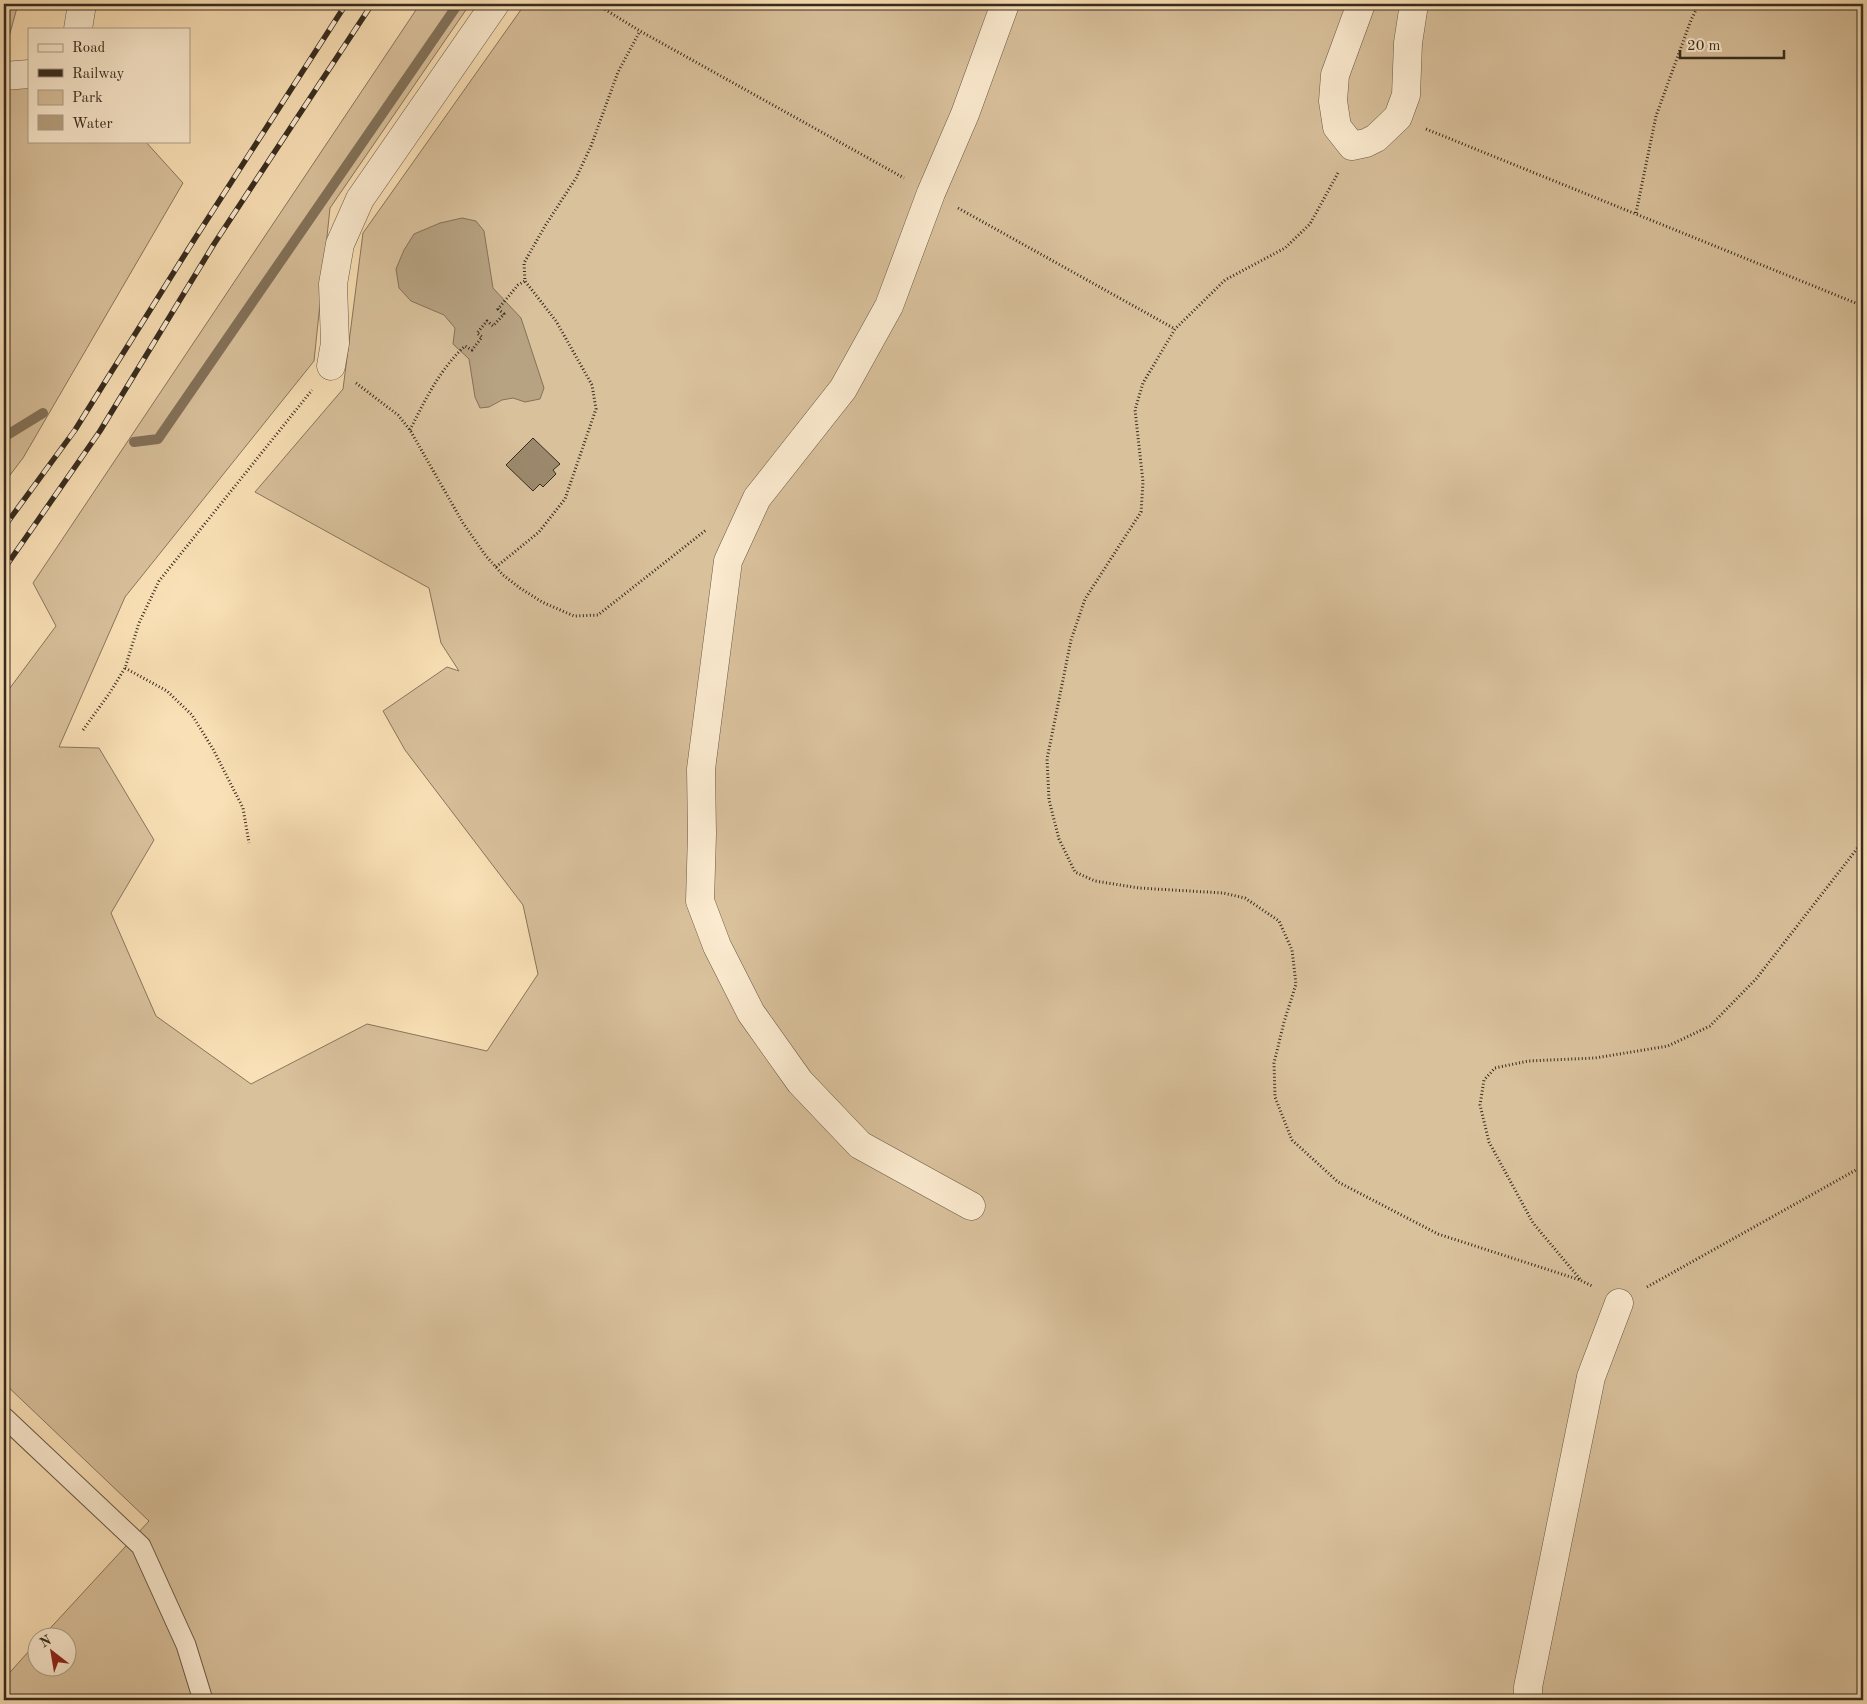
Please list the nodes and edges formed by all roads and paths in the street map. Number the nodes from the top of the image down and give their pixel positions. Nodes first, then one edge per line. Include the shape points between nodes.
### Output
1 (82, 4) edge
2 (494, 4) edge
3 (596, 4) edge
4 (1005, 4) edge
5 (1361, 4) edge
6 (1414, 4) edge
7 (1699, 4) edge
8 (78, 28) edge
9 (640, 31) junction
10 (28, 74) edge
11 (4, 76) edge
12 (1398, 117) junction
13 (1352, 146) junction
14 (931, 193) junction
15 (1636, 213) junction
16 (525, 280) junction
17 (1863, 306) edge
18 (1175, 330) junction
19 (331, 366) junction
20 (410, 430) junction
21 (713, 524) dead end
22 (496, 567) junction
23 (125, 668) junction
24 (83, 730) dead end
25 (1863, 841) edge
26 (249, 843) dead end
27 (1863, 1166) edge
28 (971, 1206) dead end
29 (1580, 1280) junction
30 (1620, 1303) junction
31 (4, 1417) edge
32 (203, 1700) edge
33 (1528, 1700) edge

1 - 8 street
2 - 19 street via 360,198 340,244 333,284 335,343
3 - 9 path
4 - 14 street via 965,114
5 - 13 street via 1335,74 1333,101 1337,127
6 - 12 street via 1408,42 1406,95
7 - 15 path via 1656,116
9 - 14 path
9 - 16 path via 618,72 576,178 524,263
10 - 11 street
12 - 13 street via 1376,138 1366,144
12 - 15 path
13 - 18 path via 1310,224 1285,248 1225,280
14 - 18 path
14 - 28 street via 889,306 843,389 757,498 728,561 701,769 700,901 717,946 751,1013 800,1082 860,1145
15 - 17 path
16 - 20 path via 498,309 504,314 493,326 487,321 477,333 482,337 472,350 465,346 454,356 428,393
16 - 22 path via 556,321 582,364 592,385 596,409 565,499 539,532
18 - 29 path via 1143,383 1135,410 1143,482 1141,512 1085,599 1071,640 1047,759 1049,800 1059,839 1075,872 1095,882 1138,888 1224,892 1245,898 1279,921 1292,950 1296,984 1274,1063 1275,1097 1292,1140 1338,1182 1438,1234
19 - 20 path via 398,415
19 - 23 path via 159,581
20 - 22 path via 462,523
21 - 22 path via 598,615 574,616 542,602
23 - 24 path
23 - 26 path via 167,690 192,715 243,808
25 - 29 path via 1756,979 1710,1026 1668,1046 1595,1058 1528,1061 1495,1068 1484,1080 1480,1105 1489,1142 1533,1223
27 - 30 path
29 - 30 path
30 - 33 street via 1591,1377
31 - 32 lane via 141,1546 186,1645

